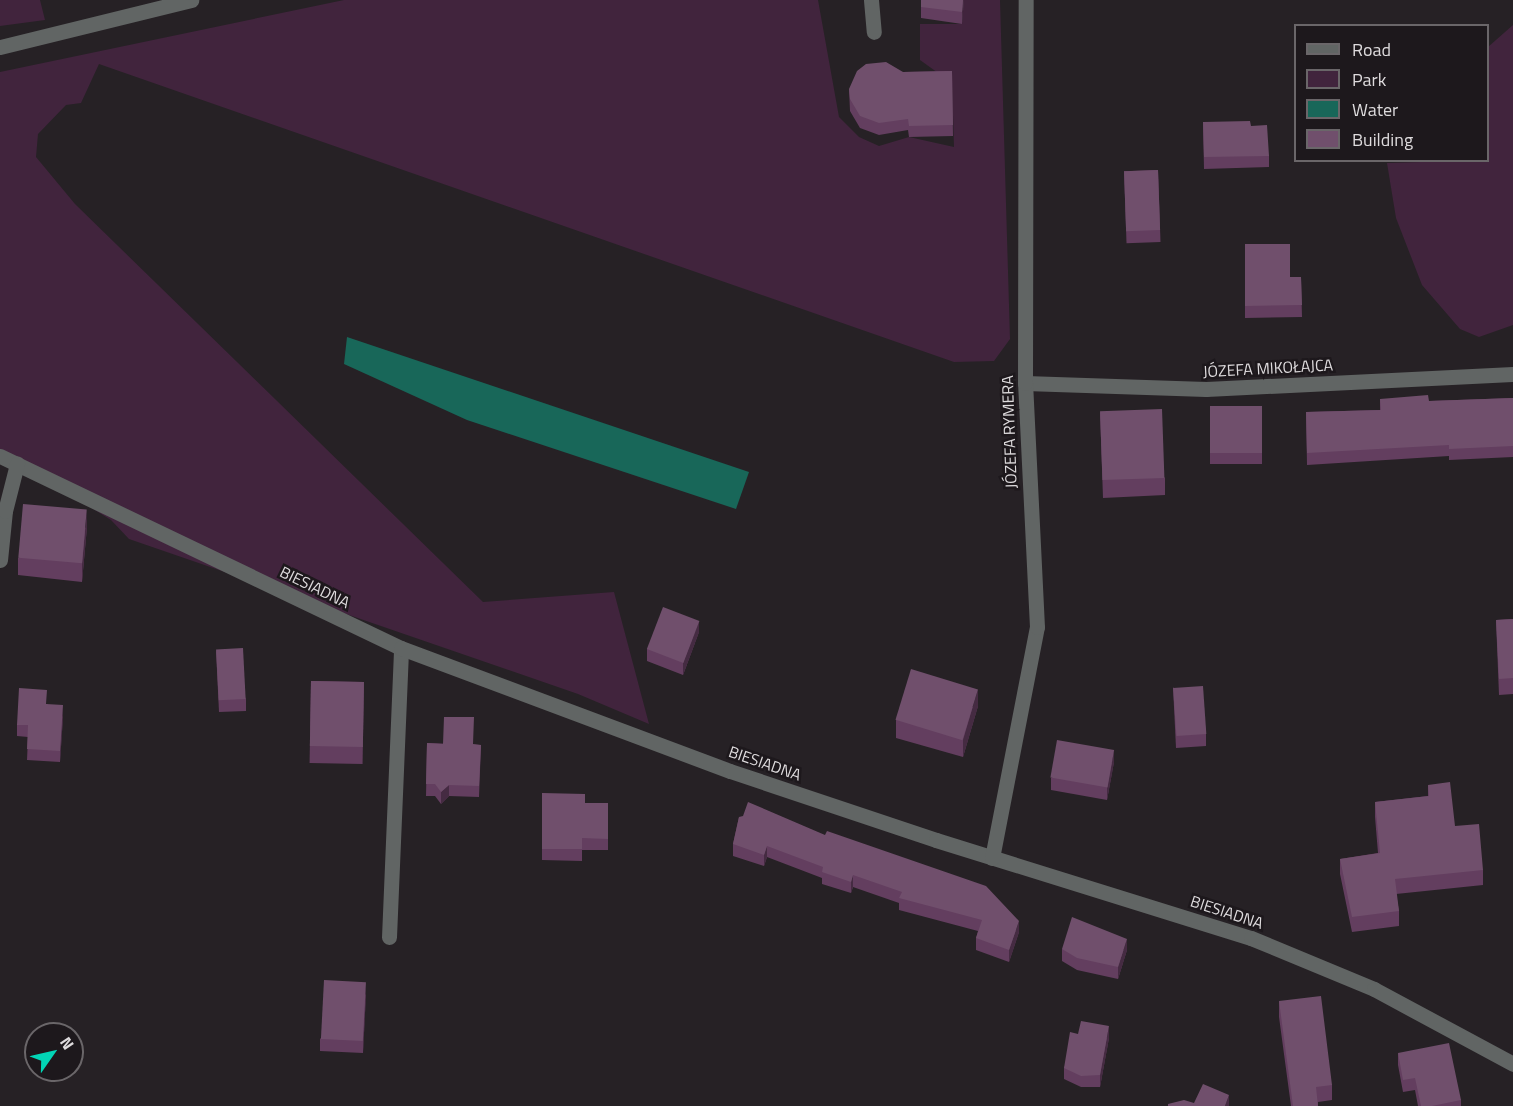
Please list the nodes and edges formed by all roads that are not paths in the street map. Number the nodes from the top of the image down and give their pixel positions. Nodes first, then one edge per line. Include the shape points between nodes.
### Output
1 (191, 0) edge
2 (871, 0) edge
3 (1026, 0) edge
4 (874, 32) dead end
5 (0, 47) edge
6 (1513, 374) edge
7 (1025, 383) junction
8 (0, 456) edge
9 (17, 464) junction
10 (0, 560) edge
11 (401, 648) junction
12 (992, 858) junction
13 (389, 937) dead end
14 (1513, 1064) edge

1 - 5 street
2 - 4 street
3 - 7 street, JÓZEFA RYMERA
6 - 7 street, JÓZEFA MIKOŁAJCA via 1206,389
7 - 12 street, JÓZEFA RYMERA via 1036,627
8 - 9 street, BIESIADNA
9 - 10 street via 5,511
9 - 11 street, BIESIADNA
11 - 12 street, BIESIADNA via 730,771
11 - 13 street
12 - 14 street, BIESIADNA via 1251,938 1374,989

